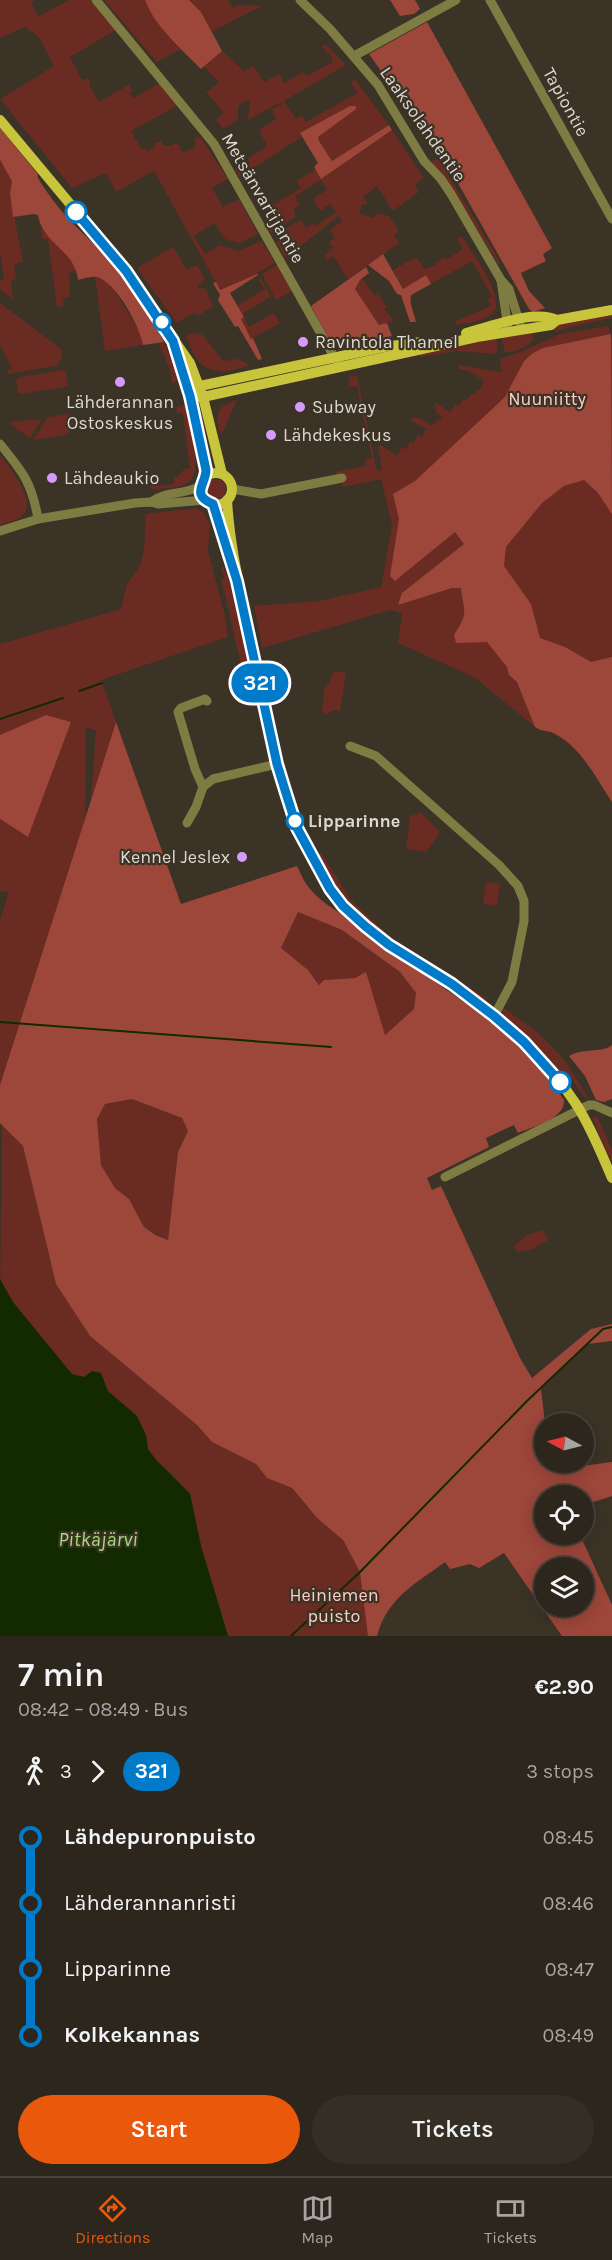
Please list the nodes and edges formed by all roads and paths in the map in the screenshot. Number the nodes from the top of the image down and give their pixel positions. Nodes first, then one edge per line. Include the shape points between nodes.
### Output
1 (96, 0) edge
2 (300, 0) edge
3 (456, 0) edge
4 (490, 0) edge
5 (354, 56) junction
6 (0, 120) edge
7 (612, 219) edge
8 (612, 310) edge
9 (514, 326) junction
10 (173, 341) junction
11 (338, 362) junction
12 (200, 386) junction
13 (190, 396) junction
14 (203, 397) junction
15 (0, 444) edge
16 (222, 474) junction
17 (342, 478) dead end
18 (203, 481) junction
19 (232, 489) junction
20 (227, 500) junction
21 (151, 502) junction
22 (209, 502) junction
23 (38, 519) junction
24 (0, 531) edge
25 (237, 581) junction
26 (207, 701) dead end
27 (350, 746) dead end
28 (277, 764) junction
29 (202, 788) junction
30 (187, 823) dead end
31 (494, 1016) junction
32 (580, 1110) junction
33 (612, 1113) edge
34 (445, 1177) dead end
35 (612, 1178) edge

1 - 11 street, Metsänvartijantie via 214,144
2 - 5 street, Laaksolahdentie
3 - 5 street
4 - 7 street, Tapiontie
5 - 9 street, Laaksolahdentie via 378,85 422,158 451,194 509,289
6 - 10 main road via 126,271
8 - 9 main road via 557,320 548,316
9 - 11 main road
10 - 12 main road
10 - 13 main road
11 - 12 main road
11 - 14 main road
12 - 13 main road
12 - 14 main road
13 - 14 main road
13 - 18 main road
14 - 16 main road
15 - 23 street via 26,476
16 - 18 main road via 213,473
16 - 19 main road
17 - 19 street via 261,494
18 - 21 street via 192,490
18 - 22 main road via 202,496
19 - 20 main road
20 - 22 main road via 220,504
20 - 25 main road
21 - 22 street
21 - 23 street
22 - 25 main road
23 - 24 street
25 - 28 main road
26 - 29 street via 178,712
27 - 31 street via 376,756 518,886 524,901 522,931 512,982
28 - 29 street via 213,779
28 - 31 main road via 297,828 343,906 389,945
29 - 30 street
31 - 32 main road via 554,1074
32 - 33 street via 594,1105
32 - 34 street
32 - 35 main road

